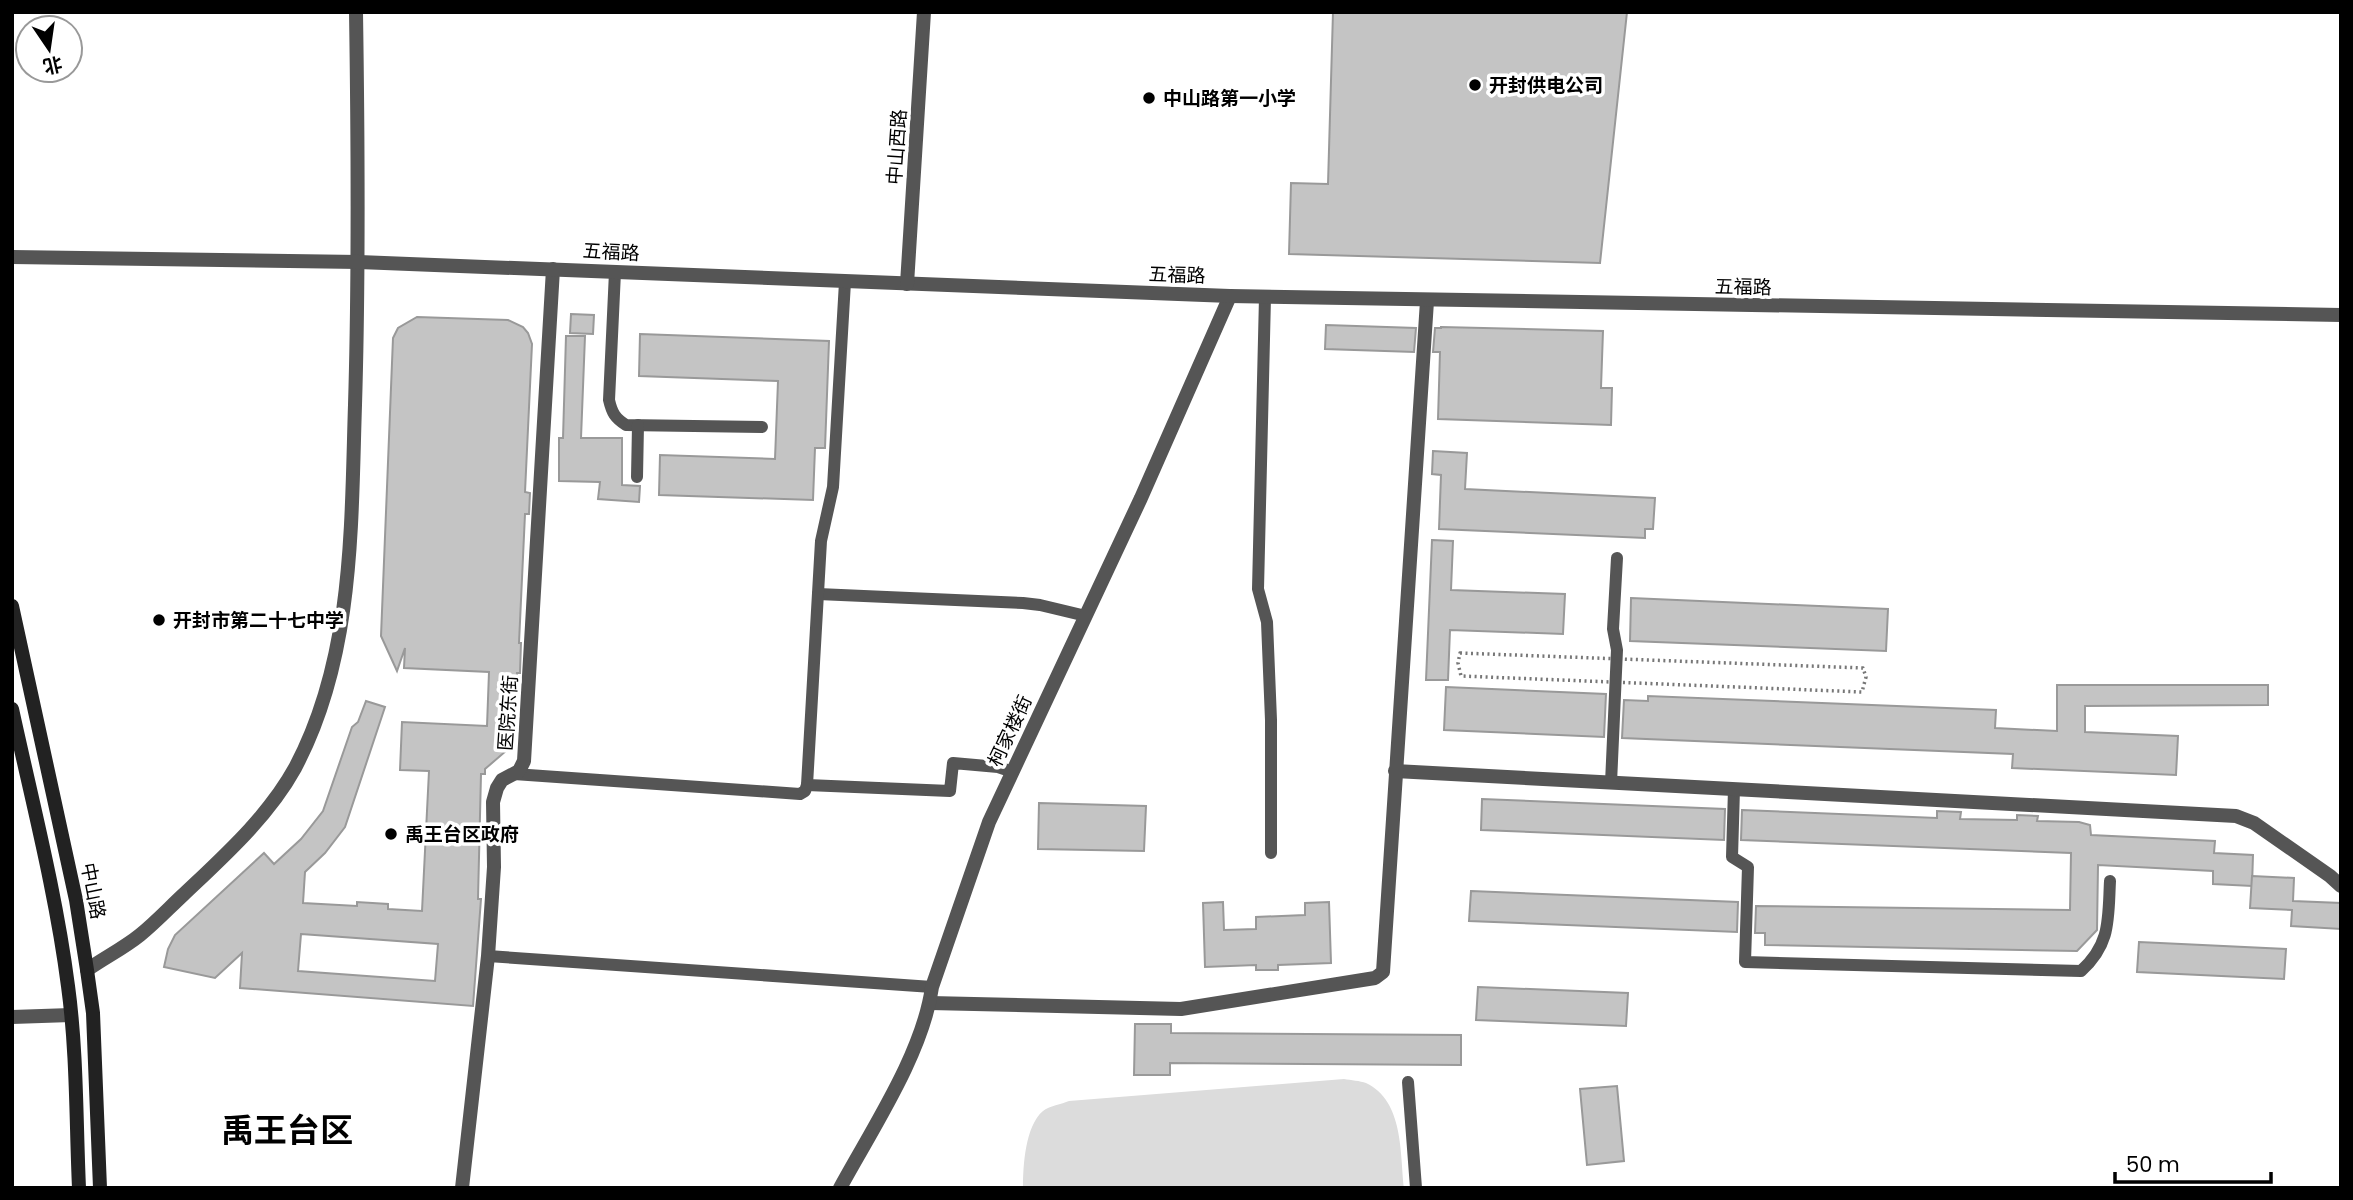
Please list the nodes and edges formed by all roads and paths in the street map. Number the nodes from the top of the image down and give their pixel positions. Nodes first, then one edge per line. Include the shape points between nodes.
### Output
1 (356, 12) edge
2 (924, 12) edge
3 (12, 257) edge
4 (359, 262) junction
5 (554, 269) junction
6 (615, 272) junction
7 (845, 282) junction
8 (908, 284) junction
9 (1230, 296) junction
10 (1265, 297) junction
11 (1427, 301) junction
12 (2341, 315) edge
13 (638, 425) junction
14 (762, 427) dead end
15 (637, 477) dead end
16 (1617, 558) dead end
17 (818, 594) junction
18 (12, 606) edge
19 (1086, 616) junction
20 (1617, 659) junction
21 (1616, 682) junction
22 (12, 709) edge
23 (1395, 771) junction
24 (1013, 772) junction
25 (514, 774) junction
26 (1611, 783) junction
27 (807, 785) junction
28 (1734, 789) junction
29 (1271, 853) dead end
30 (2109, 881) dead end
31 (2341, 887) edge
32 (488, 956) junction
33 (87, 970) junction
34 (932, 987) junction
35 (930, 1003) junction
36 (71, 1015) junction
37 (12, 1017) edge
38 (1408, 1082) dead end
39 (79, 1188) edge
40 (100, 1188) edge
41 (462, 1188) edge
42 (840, 1188) edge
43 (1416, 1188) edge

1 - 4 street
2 - 8 street, 中山西路
3 - 4 street, 五福路
4 - 5 street, 五福路
4 - 33 street via 346,579 338,652 315,727 294,770 261,817 140,935
5 - 6 street, 五福路
5 - 25 street, 医院东街 via 524,761
6 - 7 street, 五福路
6 - 13 lane via 609,400 616,419
7 - 8 street, 五福路
7 - 17 lane via 834,487 821,541
8 - 9 street, 五福路
9 - 10 street, 五福路
9 - 19 street, 柯家楼街
10 - 11 street, 五福路
10 - 29 lane via 1258,589 1267,622
11 - 12 street, 五福路
11 - 23 street
13 - 14 lane
13 - 15 lane
16 - 20 lane via 1613,629
17 - 19 lane via 1023,603
17 - 27 lane
18 - 33 main road, 中山路
19 - 24 street, 柯家楼街
20 - 21 lane
20 - 21 path via 1460,653 1458,663 1461,676
20 - 21 path via 1863,668 1867,677 1862,692
21 - 26 lane
22 - 36 main road, 中山路 via 55,906
23 - 26 street
23 - 35 street via 1383,972 1375,978 1181,1009
24 - 27 lane via 953,763 950,791
24 - 34 street, 柯家楼街 via 989,822
25 - 27 lane via 800,794
25 - 32 street, 医院东街 via 502,779 494,802
26 - 28 street
28 - 30 lane via 1732,857 1748,867 1745,962 2081,971 2105,941
28 - 31 street via 2236,816 2254,823
32 - 34 lane
32 - 41 street, 医院东街
33 - 40 main road, 中山路
34 - 35 street, 柯家楼街
35 - 42 street, 柯家楼街 via 894,1089
36 - 37 street
36 - 39 main road, 中山路
38 - 43 lane

